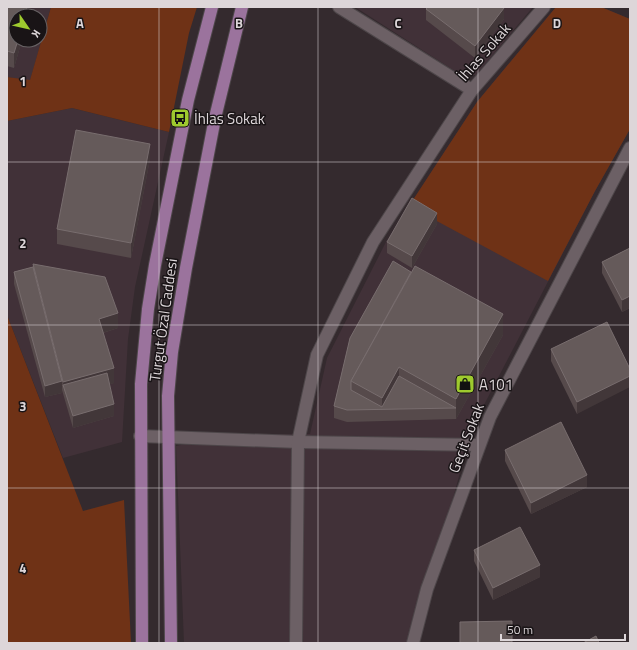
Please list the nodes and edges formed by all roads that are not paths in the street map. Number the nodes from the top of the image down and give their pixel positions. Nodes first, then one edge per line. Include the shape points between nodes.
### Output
1 (212, 7) edge
2 (242, 7) edge
3 (339, 7) edge
4 (544, 7) edge
5 (472, 90) junction
6 (630, 148) edge
7 (140, 436) junction
8 (168, 437) junction
9 (298, 442) junction
10 (479, 445) junction
11 (142, 643) edge
12 (171, 643) edge
13 (296, 643) edge
14 (413, 643) edge

1 - 7 main road, Turgut Özal Caddesi via 188,100 155,265 144,345
2 - 8 main road, Turgut Özal Caddesi via 215,118 186,268 172,352
3 - 5 street
4 - 5 street, İhlas Sokak
5 - 9 street, İhlas Sokak via 373,242 317,355
6 - 10 street, Geçit Sokak via 490,417
7 - 8 street
7 - 11 main road, Turgut Özal Caddesi
8 - 9 street
8 - 12 main road, Turgut Özal Caddesi
9 - 10 street
9 - 13 street, İhlas Sokak
10 - 14 street, Geçit Sokak via 427,589

